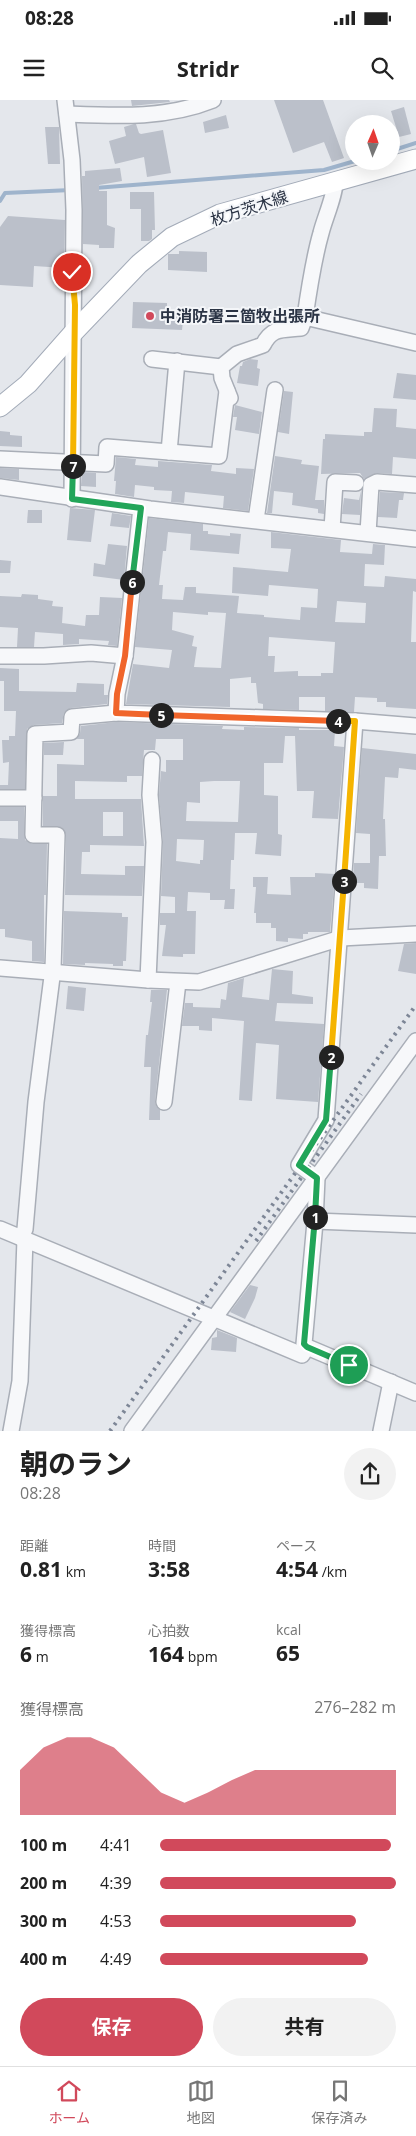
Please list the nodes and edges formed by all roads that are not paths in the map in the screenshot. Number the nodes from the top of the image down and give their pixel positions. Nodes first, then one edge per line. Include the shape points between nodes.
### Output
1 (213, 100) edge
2 (66, 107) edge
3 (416, 158) edge
4 (335, 181) junction
5 (306, 317) junction
6 (73, 333) junction
7 (416, 343) edge
8 (152, 359) dead end
9 (177, 361) junction
10 (221, 367) junction
11 (275, 390) dead end
12 (0, 407) edge
13 (169, 452) junction
14 (0, 459) edge
15 (73, 462) junction
16 (356, 483) dead end
17 (416, 484) edge
18 (0, 487) edge
19 (72, 499) junction
20 (141, 508) junction
21 (256, 520) junction
22 (332, 529) junction
23 (368, 534) junction
24 (416, 539) edge
25 (0, 656) edge
26 (125, 656) junction
27 (116, 713) junction
28 (355, 721) junction
29 (416, 726) edge
30 (152, 760) dead end
31 (0, 798) edge
32 (34, 798) junction
33 (416, 934) edge
34 (341, 938) junction
35 (0, 968) edge
36 (52, 972) junction
37 (148, 980) junction
38 (178, 982) junction
39 (416, 1041) edge
40 (164, 1102) dead end
41 (317, 1178) junction
42 (315, 1221) junction
43 (416, 1225) edge
44 (0, 1229) edge
45 (23, 1238) junction
46 (214, 1319) junction
47 (307, 1347) junction
48 (391, 1382) junction
49 (416, 1393) edge
50 (11, 1431) edge
51 (132, 1431) edge
52 (381, 1431) edge

1 - 2 street via 174,112 134,116
2 - 6 street via 74,210
3 - 4 main road, 枚方茨木線
4 - 5 street via 336,188 312,265
4 - 6 main road, 枚方茨木線 via 220,214 172,237 139,264
5 - 7 street
5 - 10 street via 301,328 268,334 263,345 237,354
6 - 12 main road, 枚方茨木線 via 28,384
6 - 15 street
8 - 9 street
9 - 10 street
9 - 13 street
10 - 13 street via 230,397 219,456
11 - 21 street
13 - 15 street via 106,447 106,464
14 - 15 street
15 - 19 street
16 - 22 street via 335,482
17 - 23 street via 377,482 371,485
18 - 19 street
19 - 20 street
20 - 21 street
20 - 26 street
21 - 22 street
22 - 23 street
23 - 24 street
25 - 26 street via 91,653
26 - 27 street
27 - 28 street
27 - 32 street via 72,717 71,732 35,734
28 - 29 street
28 - 34 street
30 - 37 street via 150,795 154,842
31 - 32 street
32 - 36 street via 33,835 57,835
33 - 34 street
34 - 38 street via 206,980
34 - 41 street via 326,1120 299,1165
35 - 36 street
36 - 37 street
36 - 45 street
37 - 38 street
38 - 40 street
39 - 41 street
41 - 42 street
41 - 46 street
42 - 43 street
42 - 47 street via 304,1344
44 - 45 street
45 - 46 street
45 - 50 street via 20,1381
46 - 47 street via 302,1355
46 - 51 street
47 - 48 street
48 - 49 street
48 - 52 street

